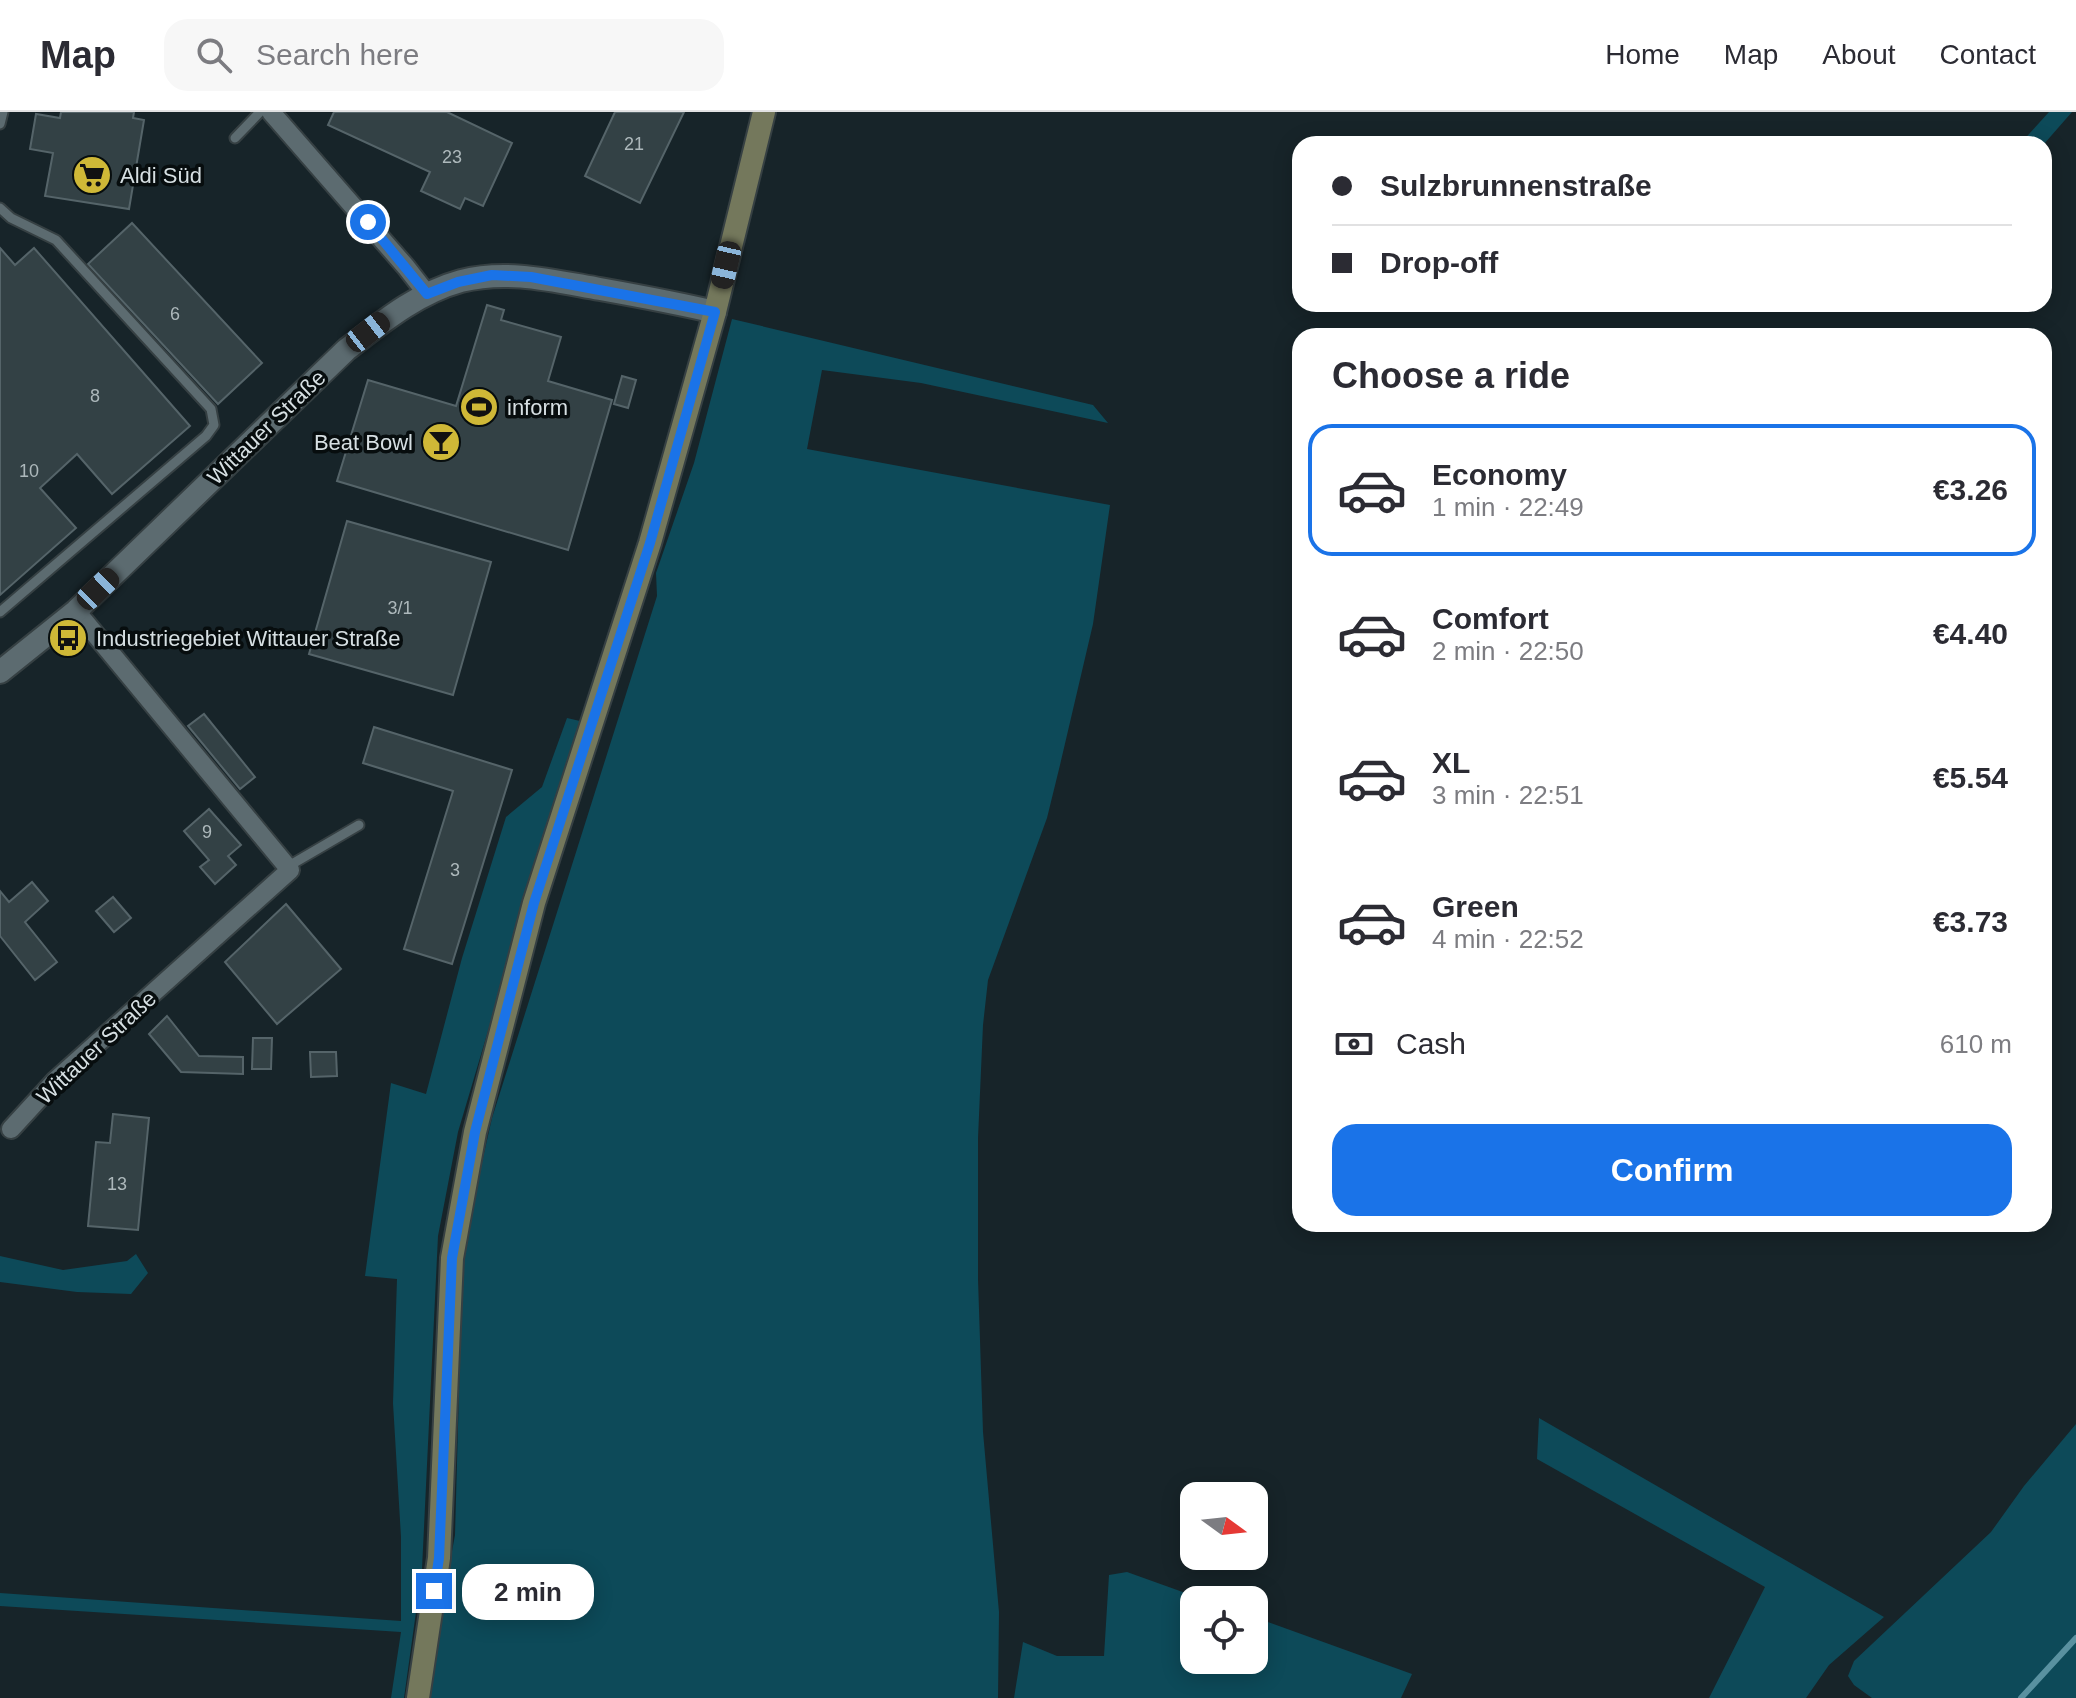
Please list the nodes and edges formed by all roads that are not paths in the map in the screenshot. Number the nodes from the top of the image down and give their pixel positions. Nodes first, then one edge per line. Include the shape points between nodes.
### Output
1 (3, 112) edge
2 (260, 112) edge
3 (271, 112) edge
4 (764, 112) edge
5 (0, 124) edge
6 (235, 138) dead end
7 (0, 208) edge
8 (427, 294) junction
9 (715, 312) junction
10 (76, 611) junction
11 (0, 612) edge
12 (0, 672) edge
13 (359, 825) dead end
14 (287, 867) junction
15 (11, 1129) dead end
16 (418, 1698) edge

1 - 5 lane
2 - 6 lane
3 - 8 street
4 - 9 main road
7 - 11 lane via 56,240 211,409 214,425
8 - 9 street, Wittauer Straße via 492,275 531,277
8 - 10 street, Wittauer Straße via 391,314 346,350
9 - 16 main road via 650,543 534,903 475,1132 452,1258 439,1558
10 - 12 street, Wittauer Straße
10 - 14 street
13 - 14 lane
14 - 15 street, Wittauer Straße via 290,870 55,1081

